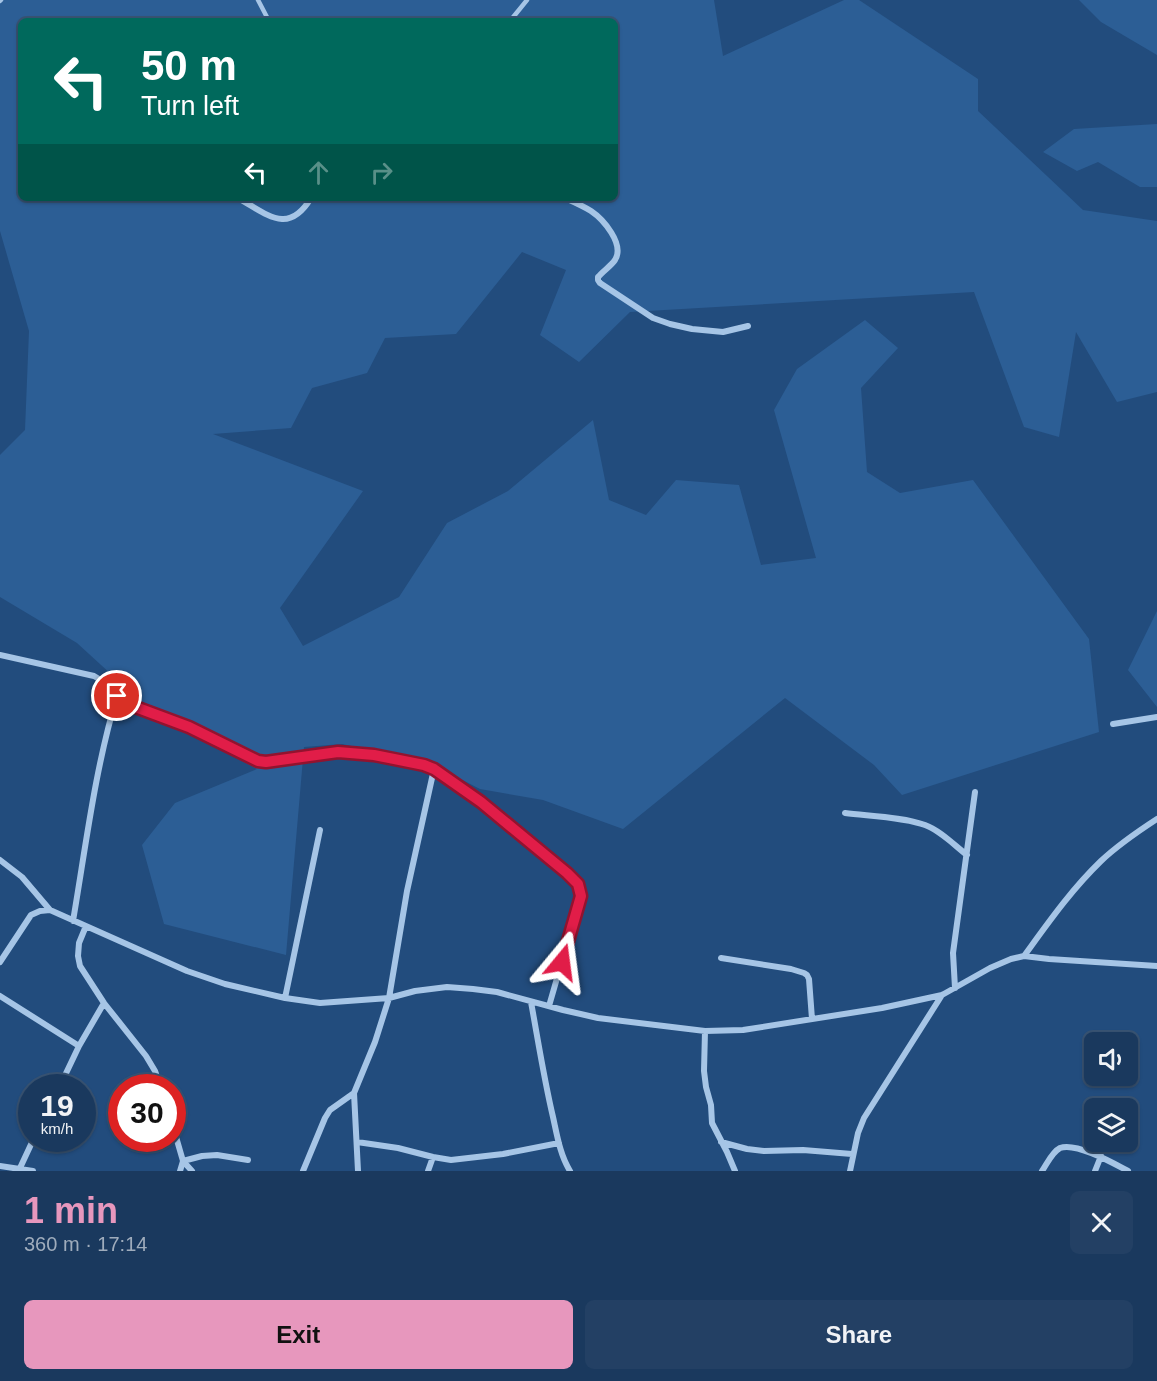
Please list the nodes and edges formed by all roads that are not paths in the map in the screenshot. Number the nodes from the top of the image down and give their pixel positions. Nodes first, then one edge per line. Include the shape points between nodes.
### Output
1 (258, 0) edge
2 (527, 0) edge
3 (267, 18) edge
4 (512, 18) edge
5 (243, 201) edge
6 (309, 201) edge
7 (571, 201) edge
8 (748, 326) dead end
9 (0, 655) edge
10 (117, 696) junction
11 (1157, 717) edge
12 (1113, 724) dead end
13 (434, 769) junction
14 (975, 792) dead end
15 (845, 813) dead end
16 (1157, 819) edge
17 (320, 830) dead end
18 (967, 855) junction
19 (0, 860) edge
20 (50, 910) junction
21 (73, 921) junction
22 (86, 926) junction
23 (1024, 956) junction
24 (721, 958) dead end
25 (0, 962) edge
26 (1157, 966) edge
27 (955, 988) junction
28 (942, 995) junction
29 (0, 996) edge
30 (285, 998) junction
31 (389, 998) junction
32 (531, 1002) junction
33 (104, 1003) junction
34 (549, 1006) junction
35 (812, 1019) junction
36 (705, 1030) junction
37 (79, 1046) junction
38 (65, 1074) edge
39 (156, 1074) edge
40 (354, 1093) junction
41 (357, 1142) junction
42 (721, 1142) junction
43 (559, 1143) junction
44 (27, 1152) edge
45 (180, 1152) edge
46 (852, 1154) junction
47 (1101, 1156) junction
48 (433, 1157) junction
49 (248, 1160) dead end
50 (183, 1161) junction
51 (0, 1166) edge
52 (20, 1168) junction
53 (33, 1171) edge
54 (180, 1171) edge
55 (192, 1171) edge
56 (303, 1171) edge
57 (358, 1171) edge
58 (428, 1171) edge
59 (570, 1171) edge
60 (735, 1171) edge
61 (850, 1171) edge
62 (1042, 1171) edge
63 (1095, 1171) edge
64 (1128, 1171) edge

1 - 3 lane
2 - 4 lane
5 - 6 street via 274,218 287,220
7 - 8 street via 594,213 616,243 615,260 598,277 600,283 652,318 670,324 723,332
9 - 10 street via 94,676
10 - 13 street via 258,761 338,752 374,755
10 - 21 street via 96,786
11 - 12 street
13 - 31 street
13 - 34 street via 481,802 578,884 581,896
14 - 18 street
15 - 18 street via 924,825
16 - 23 street via 1101,862 1057,910
17 - 30 street
18 - 27 street via 952,953
19 - 20 street
20 - 21 street
20 - 25 street via 31,915
21 - 22 street
22 - 30 street via 225,984
22 - 33 street via 79,943 80,966
23 - 26 street
23 - 27 street via 990,968
24 - 35 street via 807,975
27 - 28 street
28 - 35 street
28 - 46 street via 864,1118
29 - 37 street
30 - 31 street via 320,1004
31 - 32 street via 447,987 497,992
31 - 40 street
32 - 34 street
32 - 43 street
33 - 37 street
33 - 39 street
34 - 36 street via 598,1018
35 - 36 street via 743,1030
36 - 42 street via 706,1087 712,1123
37 - 38 street
40 - 41 street
40 - 56 street via 330,1110
41 - 48 street
41 - 57 street
42 - 46 street via 764,1151
42 - 60 street
43 - 48 street via 472,1158
43 - 59 street
44 - 52 street
45 - 50 street
46 - 61 street
47 - 62 street via 1061,1148
47 - 63 street
47 - 64 street
48 - 58 street
49 - 50 street via 217,1155
50 - 54 street
50 - 55 street
51 - 52 street
52 - 53 street

